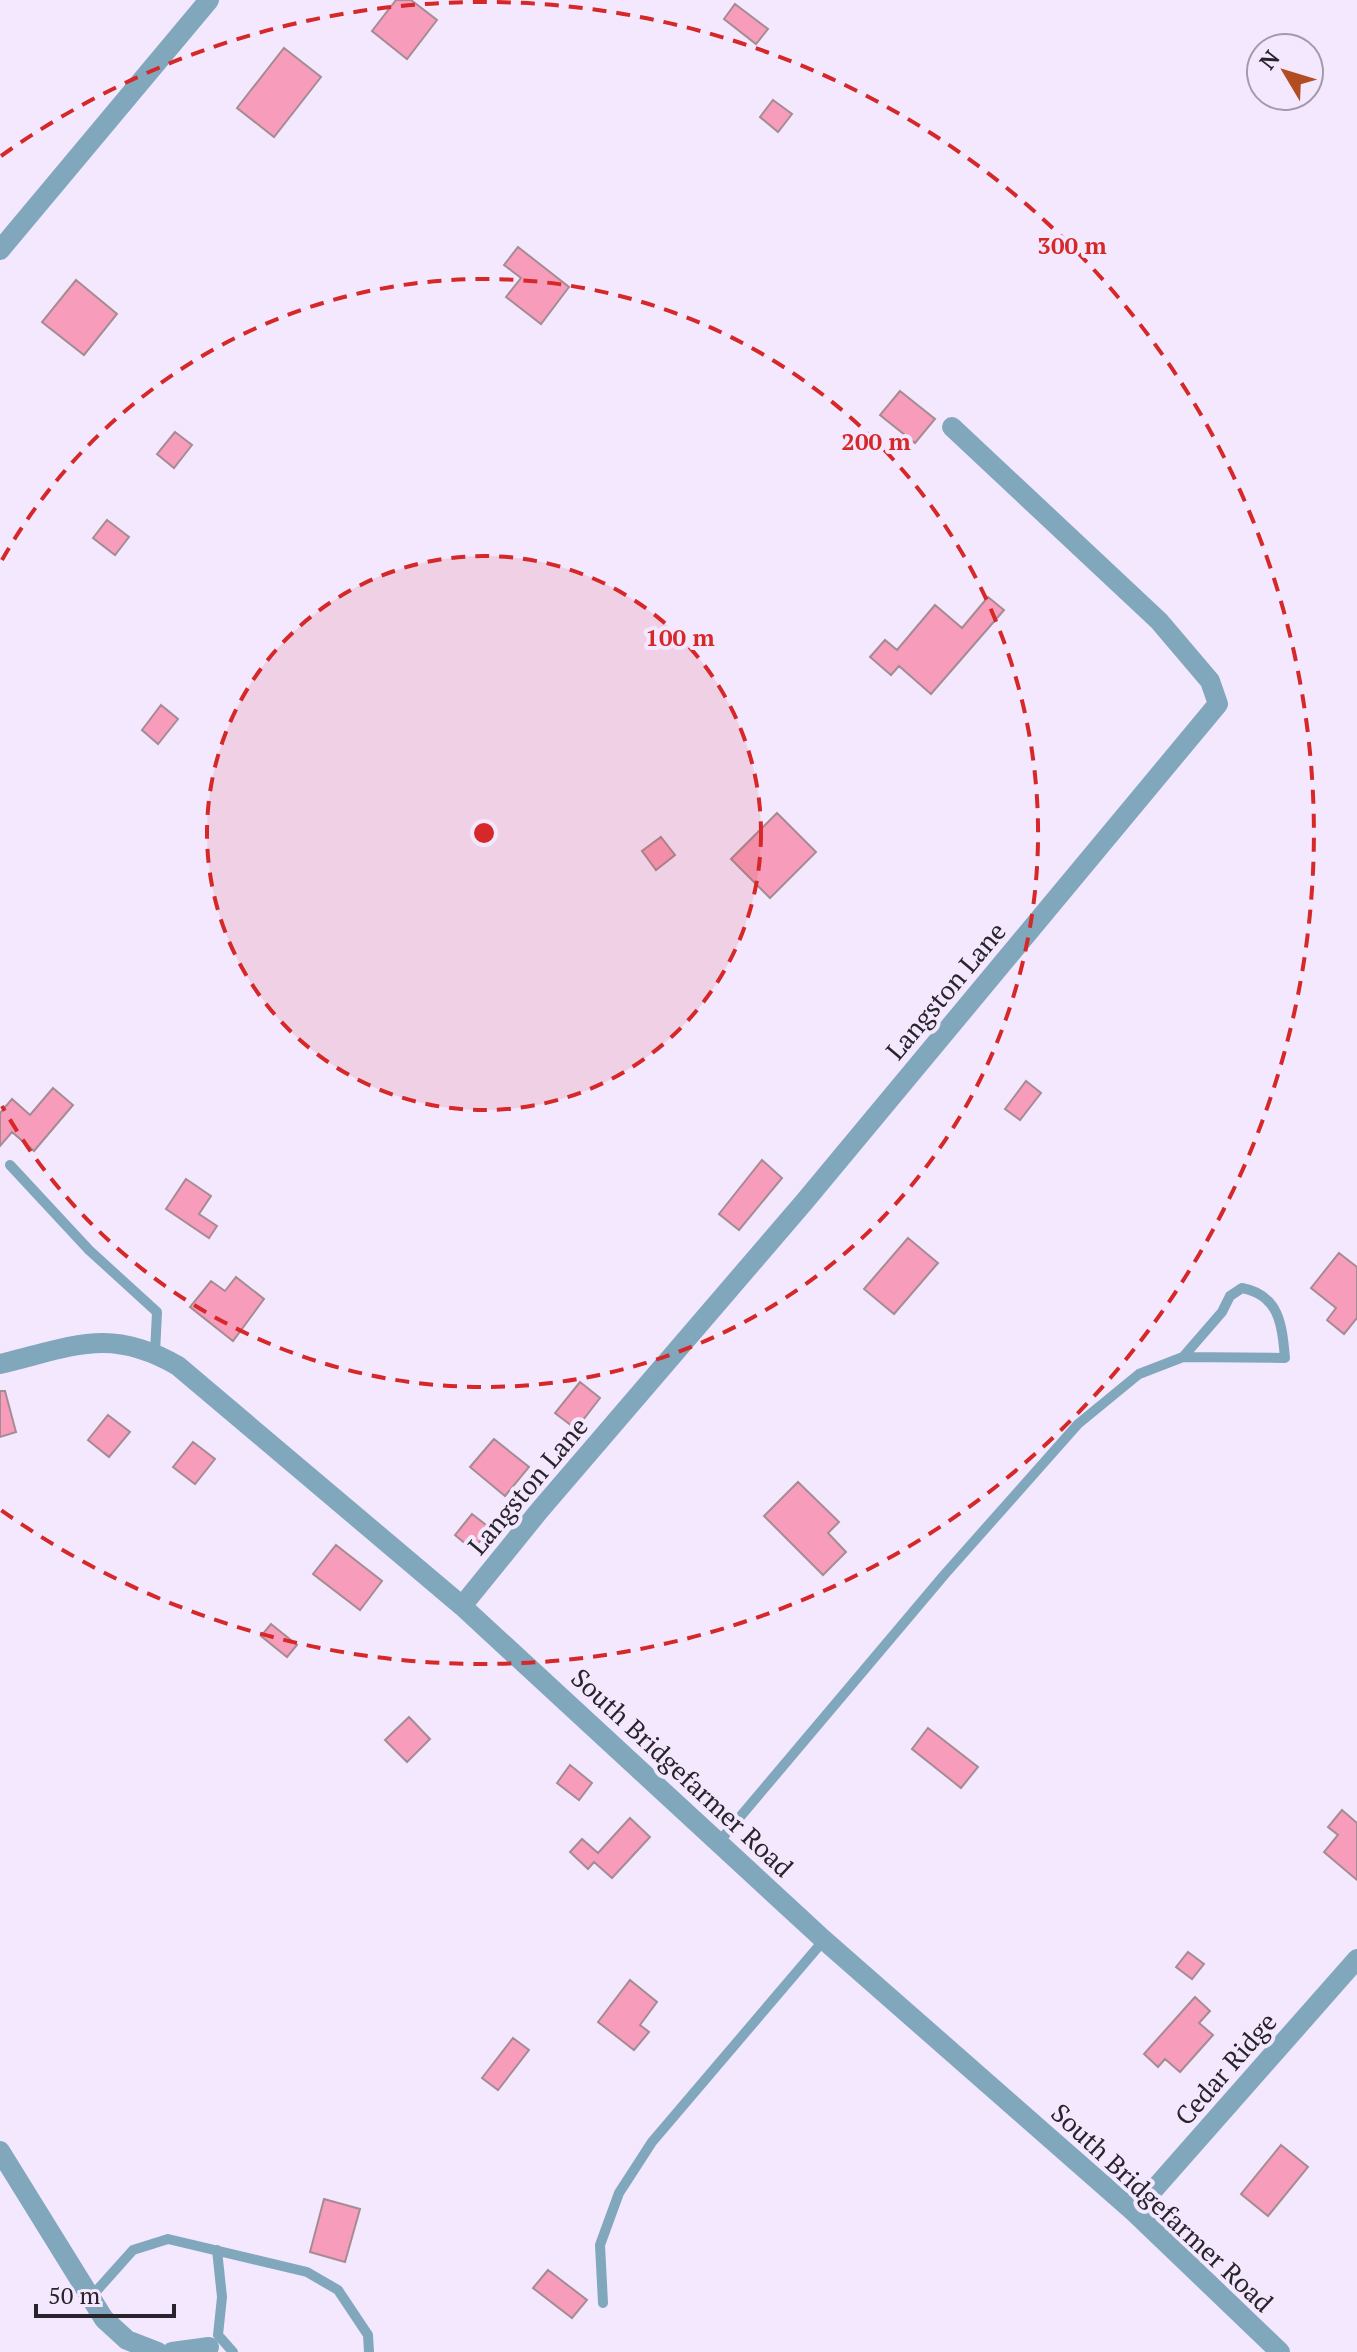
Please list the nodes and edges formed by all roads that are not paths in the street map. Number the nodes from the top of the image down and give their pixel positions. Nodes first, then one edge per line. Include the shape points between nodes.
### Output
1 (209, 0) edge
2 (0, 250) edge
3 (952, 427) dead end
4 (10, 1165) dead end
5 (155, 1353) junction
6 (1183, 1357) junction
7 (0, 1364) edge
8 (462, 1606) junction
9 (718, 1843) junction
10 (824, 1940) junction
11 (1357, 1959) edge
12 (0, 2151) edge
13 (1134, 2212) junction
14 (217, 2250) junction
15 (91, 2297) junction
16 (603, 2303) dead end
17 (209, 2347) dead end
18 (158, 2352) edge
19 (172, 2352) edge
20 (233, 2352) edge
21 (369, 2352) edge
22 (1280, 2352) edge

1 - 2 street
3 - 8 street, Langston Lane via 1159,621 1210,681 1218,704
4 - 5 lane via 89,1250 157,1312
5 - 7 street, South Bridgefarmer Road via 133,1345 86,1343
5 - 8 street, South Bridgefarmer Road via 178,1366
6 - 6 lane via 1285,1358 1281,1324 1270,1302 1257,1291 1242,1288
6 - 9 lane via 1139,1374 1078,1424
8 - 9 street, South Bridgefarmer Road
9 - 10 street, South Bridgefarmer Road
10 - 13 street, South Bridgefarmer Road
10 - 16 lane via 652,2142 619,2193 600,2245
11 - 13 street, Cedar Ridge
12 - 15 street
13 - 22 street, South Bridgefarmer Road
14 - 15 lane via 168,2239 133,2250
14 - 20 lane via 222,2297 218,2335
14 - 21 lane via 307,2272 338,2290 368,2335
15 - 18 street via 104,2319 127,2340
17 - 19 street

